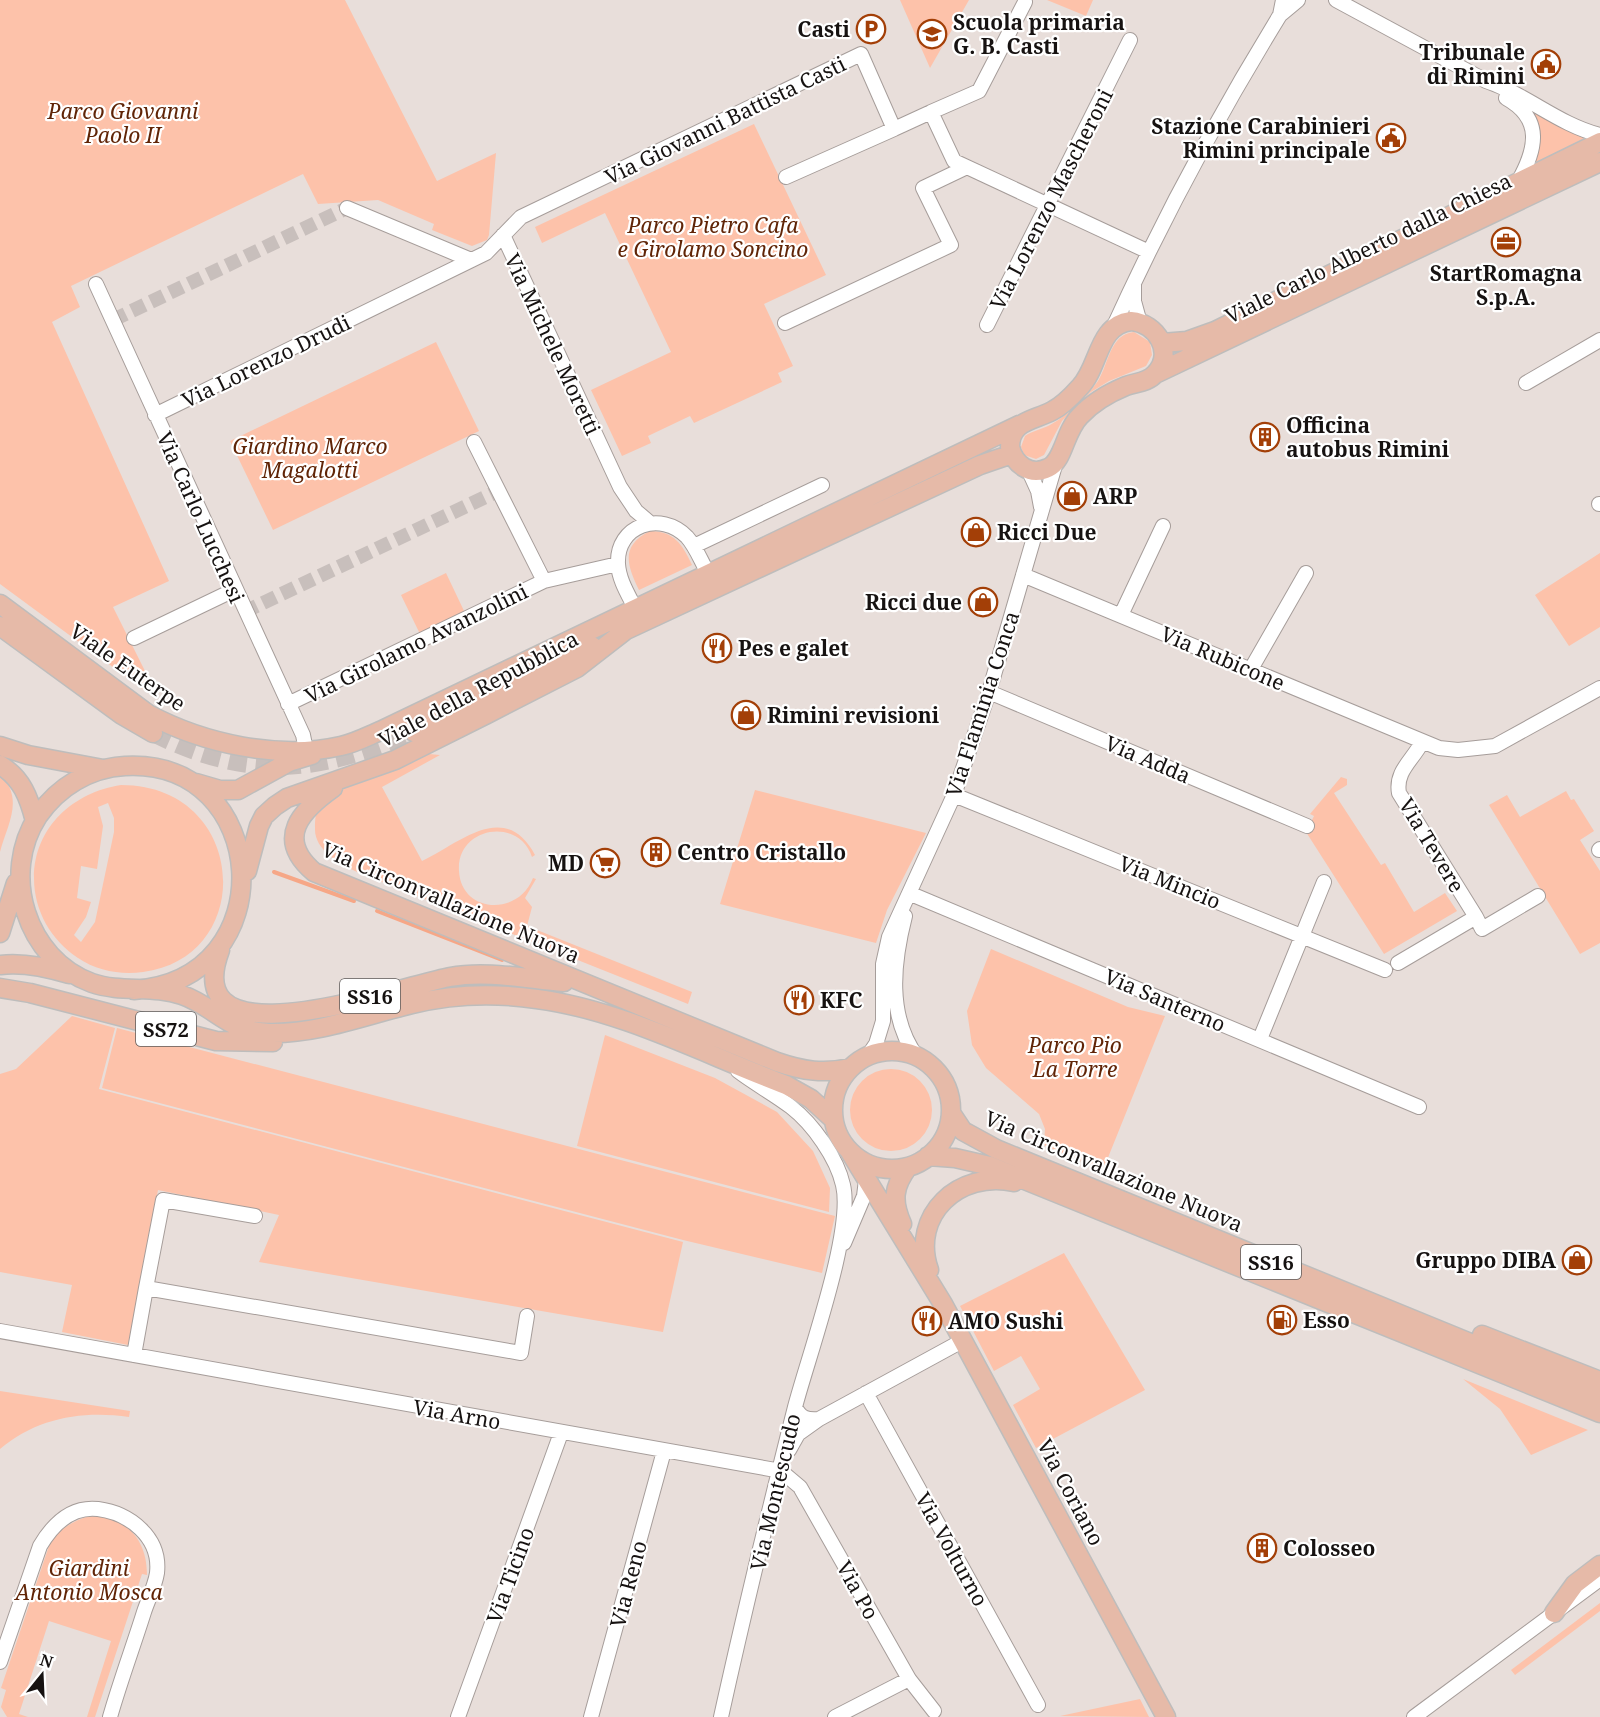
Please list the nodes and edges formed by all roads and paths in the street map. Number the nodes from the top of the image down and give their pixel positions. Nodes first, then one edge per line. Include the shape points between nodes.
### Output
1 (1283, 0) edge
2 (1298, 0) edge
3 (1333, 1) edge
4 (1025, 2) dead end
5 (1280, 15) junction
6 (1130, 40) dead end
7 (1486, 81) junction
8 (931, 112) junction
9 (894, 129) junction
10 (1600, 135) edge
11 (1600, 142) edge
12 (1600, 162) edge
13 (967, 167) junction
14 (786, 177) dead end
15 (1518, 182) junction
16 (1048, 204) junction
17 (347, 208) dead end
18 (503, 236) junction
19 (1147, 251) junction
20 (471, 260) junction
21 (1134, 281) junction
22 (96, 284) dead end
23 (377, 307) joint
24 (1275, 309) junction
25 (785, 323) dead end
26 (1140, 323) junction
27 (987, 325) dead end
28 (1113, 328) junction
29 (1600, 339) edge
30 (1162, 343) junction
31 (1155, 374) junction
32 (1526, 383) dead end
33 (155, 415) junction
34 (1018, 425) junction
35 (474, 442) dead end
36 (1012, 454) junction
37 (1056, 462) junction
38 (1028, 469) junction
39 (822, 485) dead end
40 (620, 487) junction
41 (1041, 511) junction
42 (649, 522) junction
43 (1162, 526) dead end
44 (631, 531) junction
45 (694, 546) junction
46 (618, 564) junction
47 (708, 573) junction
48 (1306, 573) dead end
49 (1023, 575) junction
50 (544, 581) junction
51 (234, 590) junction
52 (0, 604) edge
53 (635, 608) junction
54 (1121, 615) junction
55 (0, 626) edge
56 (626, 630) junction
57 (134, 638) dead end
58 (1251, 669) junction
59 (1600, 688) edge
60 (989, 692) junction
61 (288, 704) junction
62 (380, 731) joint
63 (414, 732) tunnel mouth
64 (153, 733) tunnel mouth
65 (1422, 742) junction
66 (0, 746) edge
67 (342, 746) junction
68 (306, 750) junction
69 (0, 765) edge
70 (105, 769) junction
71 (180, 777) junction
72 (350, 777) junction
73 (954, 795) junction
74 (35, 821) junction
75 (1307, 826) dead end
76 (19, 873) junction
77 (1324, 882) dead end
78 (242, 893) junction
79 (911, 894) junction
80 (1538, 896) dead end
81 (1476, 917) junction
82 (0, 933) edge
83 (1302, 936) junction
84 (224, 941) junction
85 (0, 965) edge
86 (1391, 966) joint
87 (79, 977) junction
88 (584, 984) junction
89 (0, 988) edge
90 (134, 990) junction
91 (332, 1025) junction
92 (1260, 1039) junction
93 (868, 1056) junction
94 (917, 1057) junction
95 (728, 1064) junction
96 (850, 1068) junction
97 (1419, 1107) dead end
98 (951, 1113) junction
99 (833, 1119) junction
100 (850, 1152) junction
101 (928, 1156) junction
102 (908, 1167) junction
103 (866, 1180) junction
104 (1070, 1197) junction
105 (255, 1216) dead end
106 (921, 1267) junction
107 (834, 1268) junction
108 (146, 1288) junction
109 (934, 1289) junction
110 (1398, 1314) junction
111 (528, 1316) dead end
112 (0, 1331) edge
113 (1409, 1335) junction
114 (962, 1341) junction
115 (134, 1355) junction
116 (1600, 1381) edge
117 (866, 1393) junction
118 (1600, 1396) edge
119 (795, 1407) junction
120 (1600, 1413) edge
121 (819, 1419) junction
122 (1600, 1425) edge
123 (561, 1433) junction
124 (664, 1451) junction
125 (781, 1471) junction
126 (1600, 1565) edge
127 (1598, 1581) edge
128 (1554, 1613) junction
129 (0, 1662) edge
130 (909, 1679) junction
131 (1038, 1705) dead end
132 (934, 1711) dead end
133 (110, 1717) edge
134 (458, 1717) edge
135 (591, 1717) edge
136 (721, 1717) edge
137 (835, 1717) edge
138 (1166, 1717) edge
139 (1414, 1717) edge

1 - 5 street
2 - 5 street
3 - 7 street
4 - 8 street via 979,91
5 - 19 street
6 - 16 street, Via Lorenzo Mascheroni
7 - 10 street
7 - 15 street via 1529,118 1534,137 1529,162
8 - 9 street
8 - 13 street via 954,161
9 - 14 street
9 - 18 street, Via Giovanni Battista Casti via 861,54 521,217
11 - 15 main road, Viale Carlo Alberto dalla Chiesa
12 - 24 main road, Viale Carlo Alberto dalla Chiesa
13 - 16 street
13 - 25 street via 923,188 951,245
15 - 24 main road, Viale Carlo Alberto dalla Chiesa
16 - 19 street
16 - 27 street, Via Lorenzo Mascheroni
17 - 20 street
18 - 20 street, Via Michele Moretti via 486,253
18 - 40 street, Via Michele Moretti
19 - 21 street
20 - 23 street, Via Michele Moretti
21 - 26 street
21 - 28 street
22 - 33 street, Via Carlo Lucchesi
23 - 33 street, Via Lorenzo Drudi
24 - 30 main road, Viale Carlo Alberto dalla Chiesa via 1198,338
24 - 31 main road, Viale Carlo Alberto dalla Chiesa
26 - 28 main road via 1127,322
26 - 30 main road via 1155,331
28 - 34 main road, Viale della Repubblica via 1082,386 1054,410
29 - 32 street
30 - 31 main road via 1163,359
31 - 37 main road, Viale Carlo Alberto dalla Chiesa via 1102,398 1085,411 1068,430
33 - 51 street, Via Carlo Lucchesi
34 - 36 main road via 1011,438
34 - 47 main road, Viale della Repubblica
35 - 50 street
36 - 38 main road
36 - 56 main road, Viale della Repubblica via 980,465
37 - 38 main road via 1044,470
37 - 41 street, Via Flaminia Conca
38 - 41 street, Via Flaminia Conca via 1038,491
39 - 45 street
40 - 42 street, Via Michele Moretti
40 - 44 street, Via Michele Moretti
41 - 49 street, Via Flaminia Conca
42 - 44 street
42 - 45 street via 675,527
43 - 54 street
44 - 46 street
45 - 47 street
46 - 50 street
46 - 53 street
47 - 53 main road, Viale della Repubblica
48 - 58 street
49 - 54 street, Via Rubicone
49 - 60 street, Via Flaminia Conca
50 - 61 street, Via Girolamo Avanzolini
51 - 57 street
51 - 61 street, Via Carlo Lucchesi
52 - 68 main road, Viale Euterpe via 148,714 174,728 239,747
53 - 62 main road, Viale della Repubblica
54 - 58 street, Via Rubicone
55 - 64 main road, Viale Euterpe via 122,715
56 - 63 main road
56 - 72 main road, Viale della Repubblica via 577,668 395,760
58 - 65 street, Via Rubicone
59 - 65 street, Via Rubicone via 1495,746 1458,750
60 - 73 street, Via Flaminia Conca
60 - 75 street, Via Adda
61 - 68 street, Via Carlo Lucchesi
62 - 67 main road, Viale Euterpe
65 - 81 street, Via Tevere via 1402,770 1397,782 1400,792
66 - 70 main road, Via Circonvallazione Nuova / SS16
67 - 68 main road, Viale Euterpe
67 - 71 main road via 289,762 238,790 220,790
69 - 74 main road via 27,793
70 - 71 main road, Via Circonvallazione Nuova / SS16 via 141,766
70 - 74 main road, Via Circonvallazione Nuova / SS16 via 61,790
71 - 78 main road, Via Circonvallazione Nuova / SS16 via 208,796 228,823 241,854
72 - 78 main road, Viale della Repubblica via 287,798 264,816
72 - 88 main road, Via Circonvallazione Nuova via 306,809 296,826 296,846 306,865 314,872
73 - 79 street, Via Flaminia Conca
73 - 83 street, Via Mincio
74 - 76 main road, Via Circonvallazione Nuova / SS16 via 27,836
76 - 82 main road
76 - 87 main road, Via Circonvallazione Nuova / SS16 via 20,894 32,930 58,963
77 - 83 street
78 - 84 main road, Via Circonvallazione Nuova / SS16 via 238,914
79 - 92 street, Via Santerno
79 - 93 street, Via Flaminia Conca via 889,937 883,964 880,1034
79 - 94 street, Via Flaminia Conca via 899,941 896,985 901,1030
80 - 81 street, Via Tevere via 1482,928
81 - 86 street, Via Tevere
83 - 86 street, Via Mincio
83 - 92 street
84 - 88 main road, Via Circonvallazione Nuova / SS16 via 213,973 216,992 236,1010 255,1015 346,1002 452,976 510,976
84 - 90 main road, Via Circonvallazione Nuova / SS16 via 209,959 184,977
85 - 87 main road via 39,966
87 - 90 main road, Via Circonvallazione Nuova / SS16
88 - 96 main road, Via Circonvallazione Nuova / SS16 via 801,1070 829,1072
89 - 91 main road, SS72 via 216,1041 273,1042
90 - 91 main road, Via Circonvallazione Nuova / SS16 via 182,995 250,1031 286,1033
91 - 95 main road, Via Circonvallazione Nuova / SS16 via 417,1002 473,995 536,999 576,1005 623,1020
92 - 97 street, Via Santerno
93 - 94 main road, Via Circonvallazione Nuova / SS16 via 893,1051
93 - 96 main road, Via Circonvallazione Nuova / SS16
94 - 98 main road, Via Circonvallazione Nuova / SS16 via 942,1080
95 - 99 main road, Via Circonvallazione Nuova / SS16 via 786,1085 811,1099
95 - 107 street, Via Montescudo via 793,1108 838,1169 844,1188
96 - 99 main road, Via Circonvallazione Nuova / SS16 via 838,1086
98 - 101 main road via 944,1137
98 - 110 main road, Via Circonvallazione Nuova / SS16 via 963,1131 996,1149
99 - 100 main road, Via Circonvallazione Nuova / SS16
100 - 102 main road via 878,1167
100 - 103 main road, Via Coriano
101 - 102 main road
101 - 104 main road, Via Circonvallazione Nuova / SS16 via 990,1166
102 - 106 main road, Via Coriano via 894,1192 896,1210
103 - 106 main road, Via Coriano
103 - 107 street, Via Montescudo via 860,1206
104 - 109 main road, Via Coriano via 1011,1181 977,1181 960,1188 938,1205 926,1229 924,1247
104 - 113 main road, Via Circonvallazione Nuova / SS16
105 - 108 street via 163,1200
106 - 109 main road, Via Coriano
107 - 119 street, Via Montescudo
108 - 111 street via 521,1353
108 - 115 street
109 - 114 main road, Via Coriano
110 - 116 main road via 1448,1322
110 - 118 main road, Via Circonvallazione Nuova / SS16
112 - 115 street, Via Arno
113 - 120 main road, Via Circonvallazione Nuova / SS16
113 - 122 main road via 1428,1352 1464,1370
114 - 117 street
114 - 138 main road, Via Coriano
115 - 123 street, Via Arno
117 - 121 street
117 - 131 street, Via Volturno
119 - 121 street via 807,1420
119 - 125 street, Via Montescudo
121 - 125 street via 798,1434
123 - 124 street, Via Arno
123 - 134 street, Via Ticino
124 - 125 street, Via Arno
124 - 135 street, Via Reno
125 - 130 street, Via Po via 800,1487
125 - 136 street, Via Montescudo
126 - 128 main road via 1575,1584
127 - 128 street
128 - 139 street
129 - 133 street via 40,1545 50,1528 69,1515 90,1508 130,1519 150,1542 157,1572
130 - 132 street, Via Po
130 - 137 street

